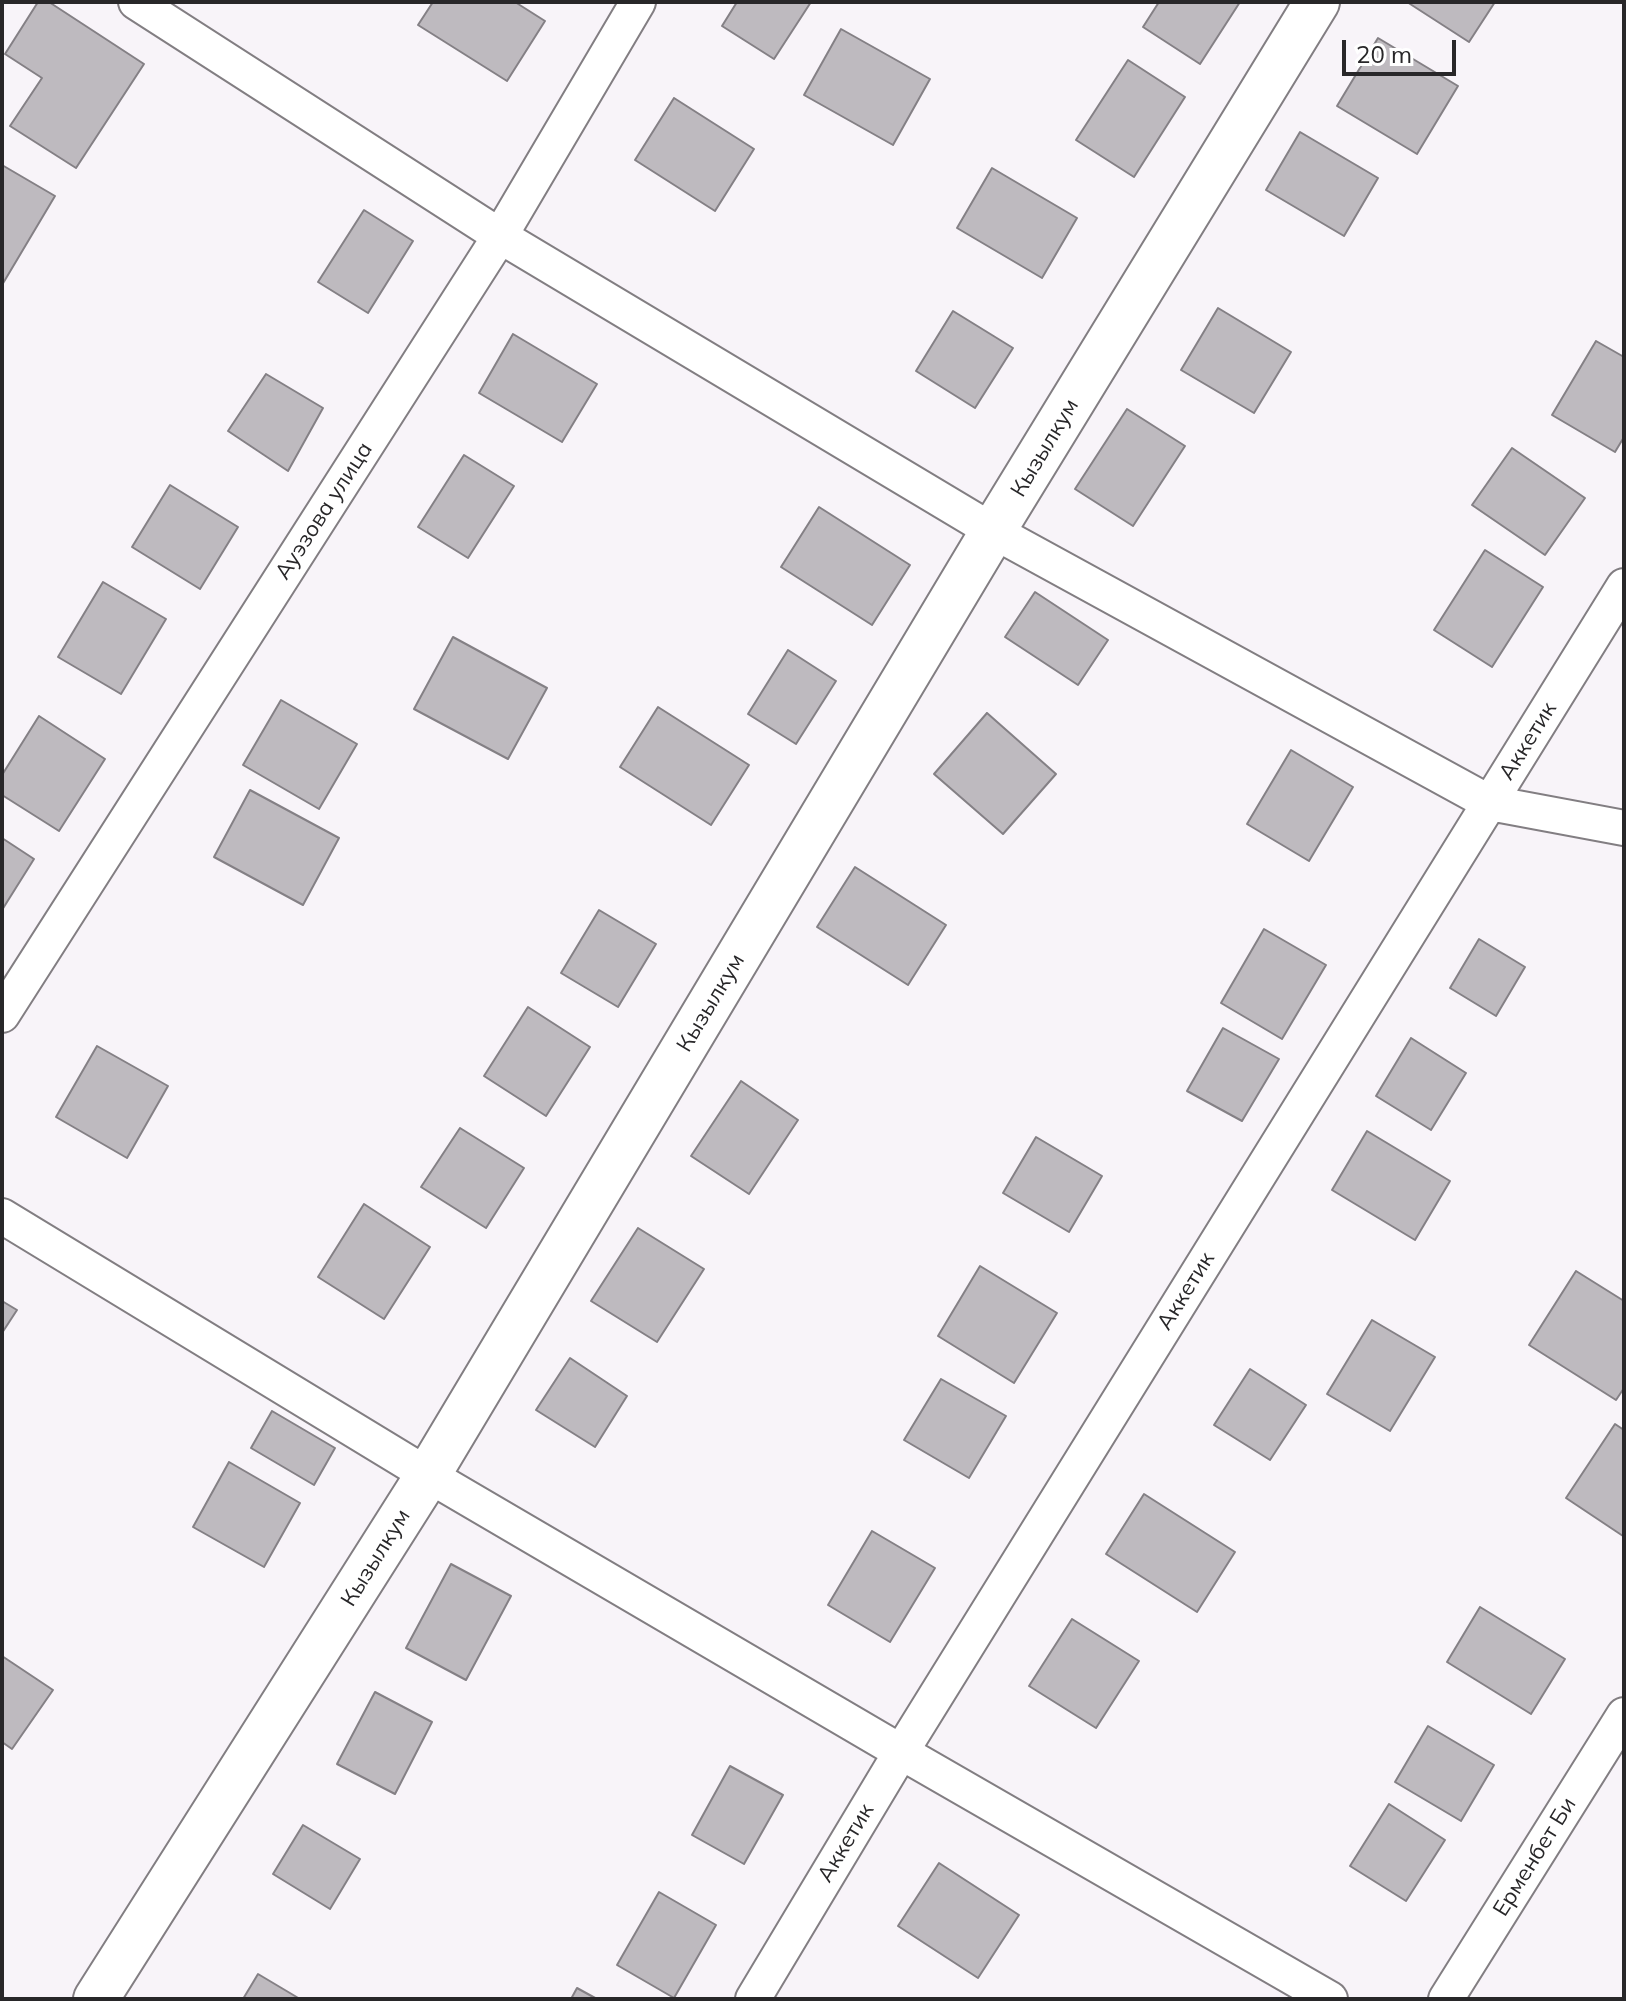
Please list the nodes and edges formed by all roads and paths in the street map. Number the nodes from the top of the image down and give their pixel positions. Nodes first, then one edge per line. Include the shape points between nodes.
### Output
1 (136, 2) edge
2 (638, 2) edge
3 (1317, 2) edge
4 (500, 236) junction
5 (993, 531) junction
6 (1624, 586) edge
7 (1490, 803) junction
8 (1624, 828) edge
9 (2, 1015) edge
10 (2, 1216) edge
11 (428, 1475) junction
12 (1624, 1715) edge
13 (901, 1752) junction
14 (96, 1999) edge
15 (753, 1999) edge
16 (1330, 1999) edge
17 (1446, 1999) edge

1 - 4 street
2 - 4 street, Ауэзова улица
3 - 5 street, Кызылкум
4 - 5 street
4 - 9 street, Ауэзова улица
5 - 7 street
5 - 11 street, Кызылкум
6 - 7 street, Аккетик
7 - 8 street
7 - 13 street, Аккетик
10 - 11 street
11 - 13 street
11 - 14 street, Кызылкум
12 - 17 street, Ерменбет Би
13 - 15 street, Аккетик
13 - 16 street

